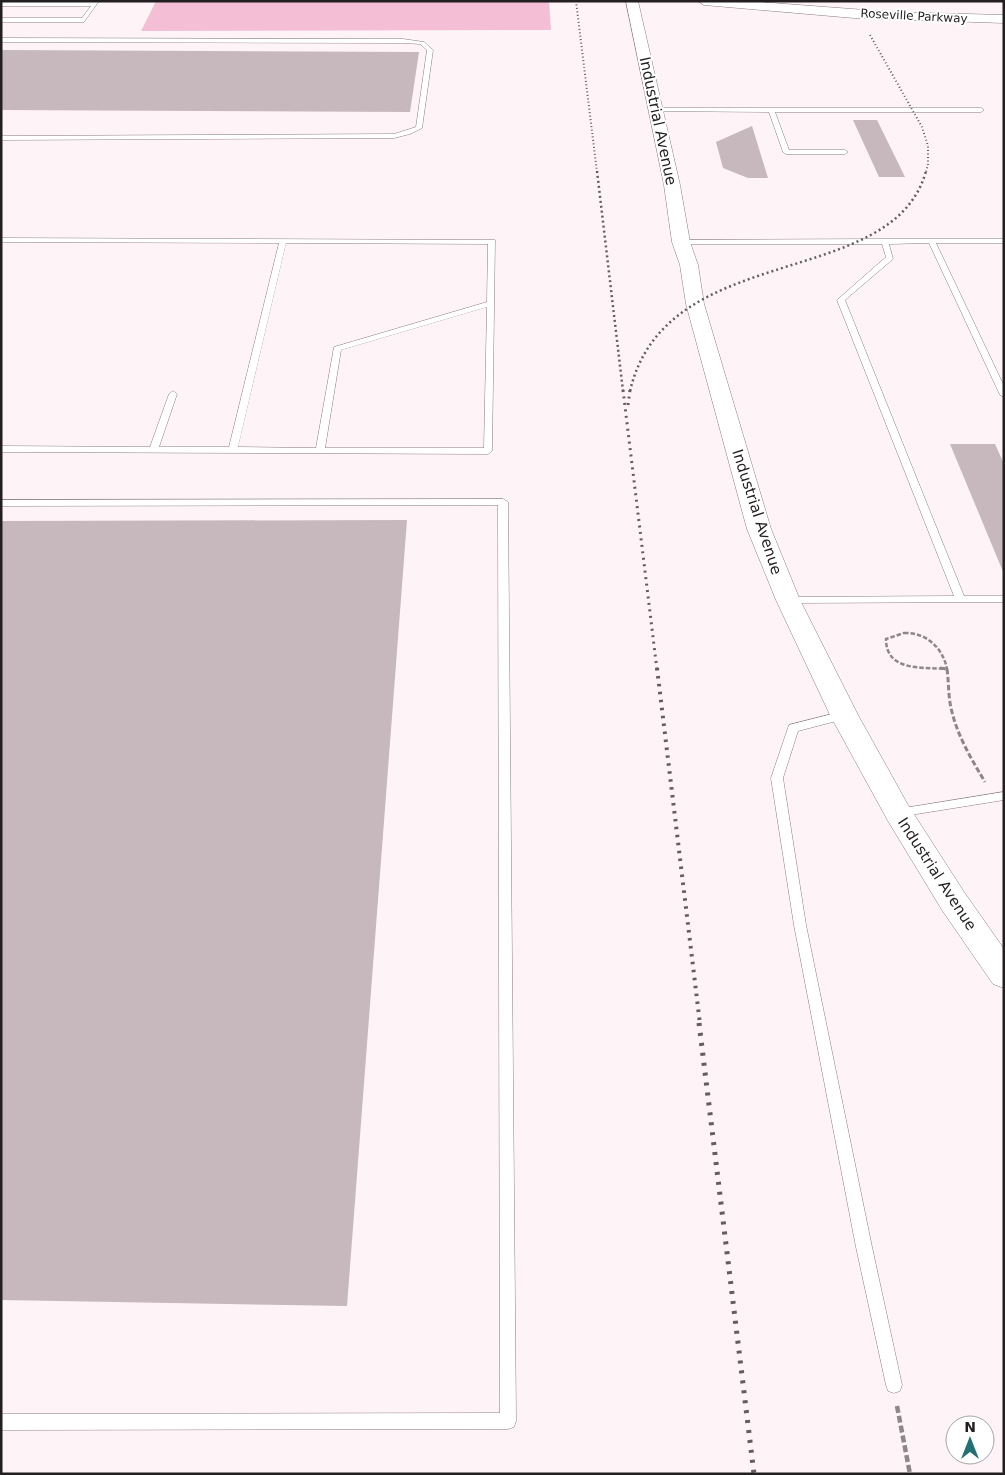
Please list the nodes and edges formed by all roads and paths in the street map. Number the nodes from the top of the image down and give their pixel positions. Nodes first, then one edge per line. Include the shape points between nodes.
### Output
1 (632, 1) edge
2 (704, 1) edge
3 (821, 1) edge
4 (96, 3) edge
5 (1, 4) edge
6 (1004, 8) edge
7 (938, 13) junction
8 (1004, 19) edge
9 (1, 20) edge
10 (1, 40) edge
11 (655, 110) junction
12 (771, 110) junction
13 (981, 110) dead end
14 (1, 138) edge
15 (845, 152) dead end
16 (1, 240) edge
17 (283, 241) junction
18 (885, 241) junction
19 (931, 241) junction
20 (1004, 241) edge
21 (680, 242) junction
22 (491, 303) junction
23 (173, 394) dead end
24 (1004, 396) edge
25 (1, 449) edge
26 (154, 450) junction
27 (233, 450) junction
28 (320, 450) junction
29 (1, 503) edge
30 (960, 599) junction
31 (1004, 599) edge
32 (788, 600) junction
33 (948, 669) junction
34 (844, 715) junction
35 (999, 796) edge
36 (898, 813) junction
37 (1004, 975) edge
38 (894, 1385) joint
39 (1, 1422) edge
40 (910, 1474) edge

1 - 11 street, Industrial Avenue
2 - 7 street, Roseville Parkway via 790,9
3 - 7 street, Roseville Parkway
4 - 5 lane
4 - 9 lane via 84,20
6 - 7 street, Roseville Parkway
7 - 8 street, Roseville Parkway
10 - 14 lane via 403,41 427,45 430,50 421,120 418,128 401,134
11 - 12 lane
11 - 21 street, Industrial Avenue via 672,185
12 - 13 lane
12 - 15 lane via 786,152
16 - 17 lane
17 - 22 lane via 492,242
17 - 27 lane
18 - 19 lane
18 - 21 lane
18 - 30 lane via 890,257 841,300
19 - 20 lane
19 - 24 lane
21 - 32 street, Industrial Avenue via 688,265 694,304 748,495
22 - 28 lane via 337,349
22 - 28 lane via 488,451
23 - 26 lane
25 - 26 lane
26 - 27 lane
27 - 28 lane
29 - 39 lane via 503,502 508,1421
30 - 31 lane
30 - 32 lane
32 - 34 street, Industrial Avenue
33 - 33 path via 942,651 919,635 909,632 886,639 887,653 903,665
33 - 35 path via 949,696 963,744
34 - 36 street, Industrial Avenue
34 - 38 lane via 793,728 777,778 800,925
35 - 36 lane
36 - 37 street, Industrial Avenue
38 - 40 path

